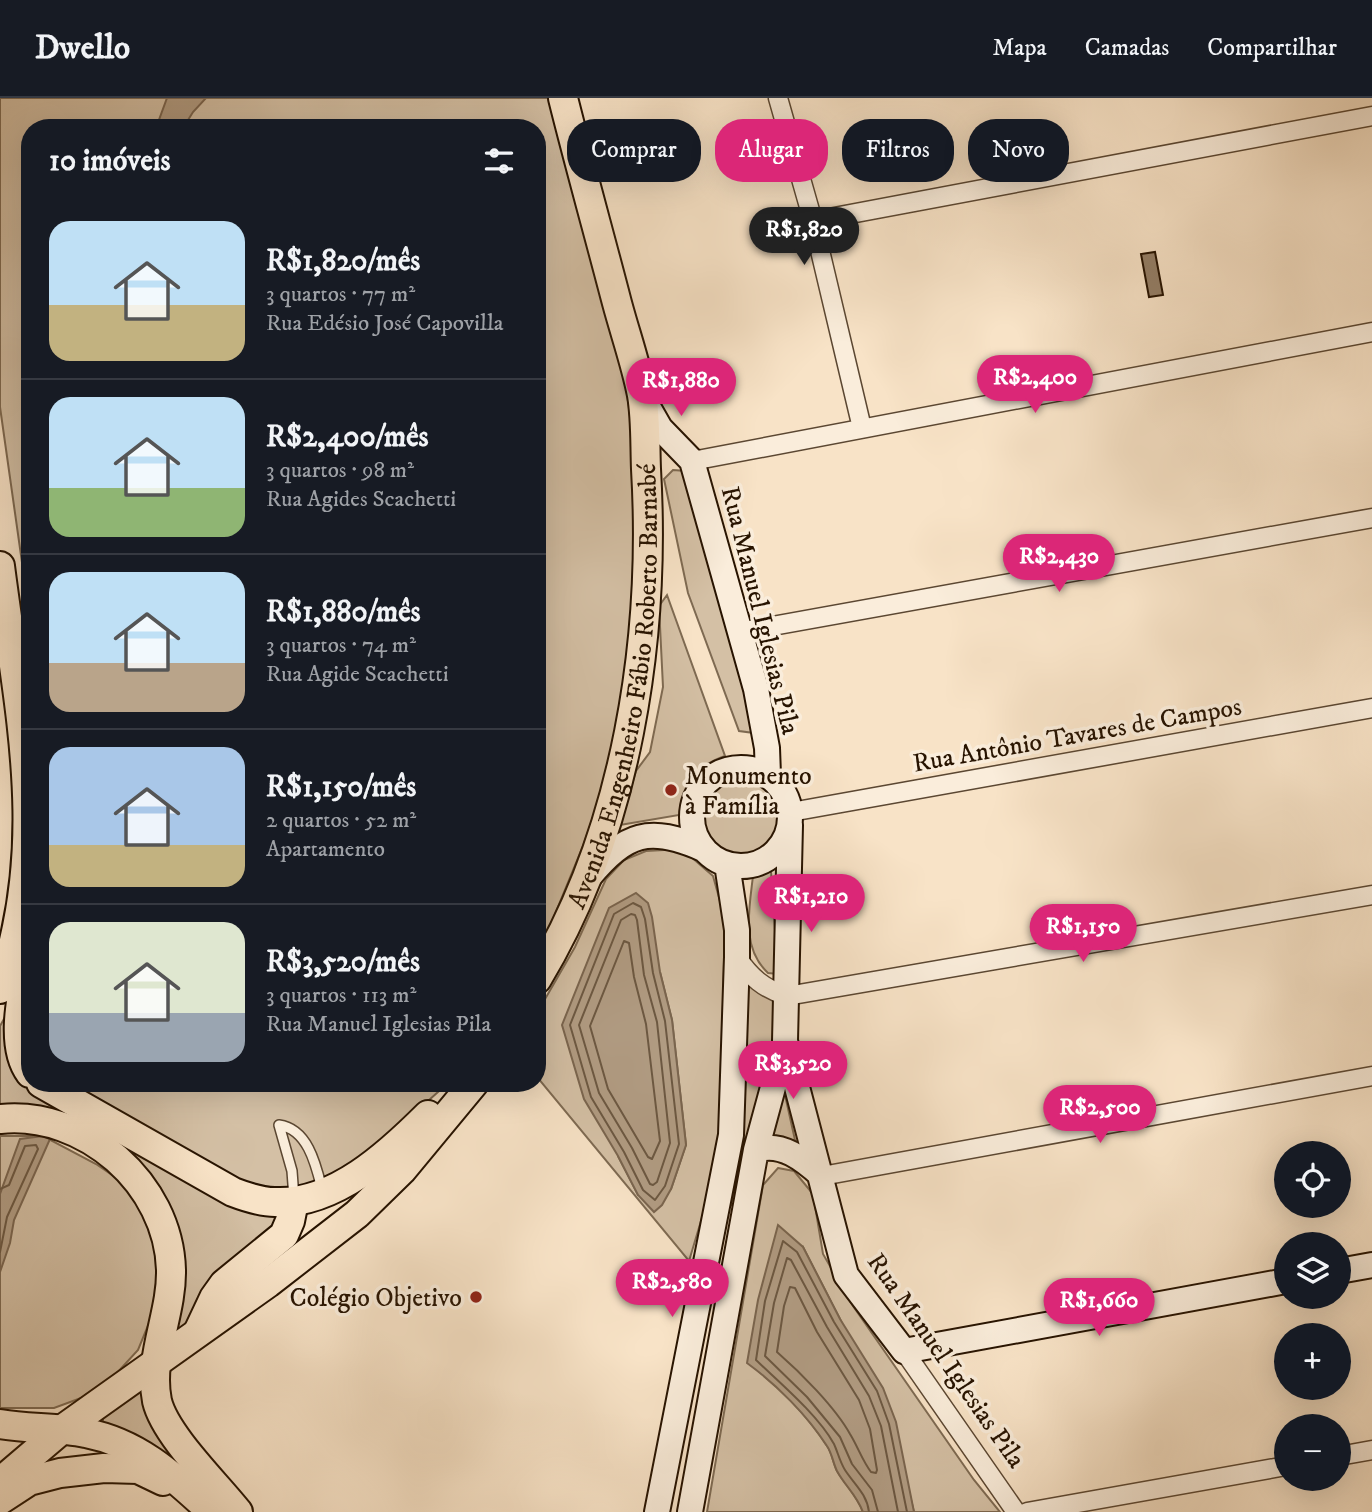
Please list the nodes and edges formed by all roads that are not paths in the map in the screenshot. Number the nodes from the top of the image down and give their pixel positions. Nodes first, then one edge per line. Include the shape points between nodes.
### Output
1 (563, 98) edge
2 (778, 98) edge
3 (1372, 116) edge
4 (813, 221) junction
5 (1372, 332) edge
6 (642, 396) junction
7 (862, 428) junction
8 (692, 461) junction
9 (1372, 518) edge
10 (0, 566) edge
11 (738, 632) junction
12 (1372, 708) edge
13 (21, 720) edge
14 (768, 775) junction
15 (790, 818) junction
16 (703, 849) junction
17 (727, 864) junction
18 (586, 880) junction
19 (1372, 895) edge
20 (21, 916) edge
21 (737, 957) junction
22 (546, 962) edge
23 (0, 989) edge
24 (788, 996) junction
25 (21, 1005) edge
26 (785, 1041) junction
27 (21, 1044) edge
28 (1372, 1076) edge
29 (57, 1092) edge
30 (449, 1092) edge
31 (467, 1092) edge
32 (0, 1119) edge
33 (756, 1150) junction
34 (821, 1176) junction
35 (324, 1193) junction
36 (294, 1201) junction
37 (1372, 1265) edge
38 (1351, 1269) edge
39 (1274, 1283) edge
40 (197, 1335) junction
41 (904, 1351) junction
42 (156, 1362) junction
43 (0, 1424) edge
44 (60, 1431) junction
45 (1372, 1450) edge
46 (1351, 1454) edge
47 (104, 1468) junction
48 (1274, 1468) edge
49 (0, 1482) edge
50 (0, 1500) edge
51 (212, 1512) edge
52 (238, 1512) edge
53 (657, 1512) edge
54 (690, 1512) edge
55 (1016, 1512) edge
56 (1027, 1512) edge

1 - 6 main road, Avenida Engenheiro Fábio Roberto Barnabé
2 - 4 street
3 - 4 street
4 - 7 street
5 - 7 street
6 - 8 street via 660,428
6 - 18 main road, Avenida Engenheiro Fábio Roberto Barnabé via 649,510 638,676 631,726
7 - 8 street
8 - 11 street, Rua Manuel Iglesias Pila
9 - 11 street
10 - 13 main road
11 - 14 street, Rua Manuel Iglesias Pila via 758,701
12 - 15 street, Rua Antônio Tavares de Campos
14 - 15 street via 787,797
14 - 16 street via 747,768 724,770 706,782 694,801 692,823
15 - 17 street via 786,838 764,861 746,866
15 - 24 street, Rua Manuel Iglesias Pila
16 - 17 street
16 - 18 street via 665,835 635,839 608,854
17 - 21 street
18 - 22 main road, Avenida Engenheiro Fábio Roberto Barnabé
19 - 24 street
20 - 23 main road
21 - 24 street via 760,984
21 - 53 street via 731,1135
24 - 26 street, Rua Manuel Iglesias Pila
25 - 27 main road
26 - 33 street
26 - 34 street, Rua Manuel Iglesias Pila
28 - 34 street
29 - 36 main road via 233,1192 275,1202
30 - 35 main road via 405,1138
31 - 40 main road via 402,1170 357,1214
32 - 42 main road via 40,1119 85,1138 111,1153 147,1191 166,1234 171,1272
33 - 34 street via 766,1146 802,1158
33 - 54 street
34 - 41 street, Rua Manuel Iglesias Pila via 846,1275
35 - 36 main road
35 - 36 lane via 300,1135 279,1125 292,1171
36 - 40 main road via 284,1235 224,1284
37 - 38 street
39 - 41 street
40 - 42 main road
41 - 55 street, Rua Manuel Iglesias Pila
42 - 44 main road
42 - 52 main road via 158,1404 169,1425
43 - 44 main road
44 - 47 main road
44 - 49 main road
44 - 51 main road via 106,1438 146,1455
45 - 46 street
47 - 50 main road via 29,1482
47 - 51 main road via 138,1469 153,1475
48 - 56 street

